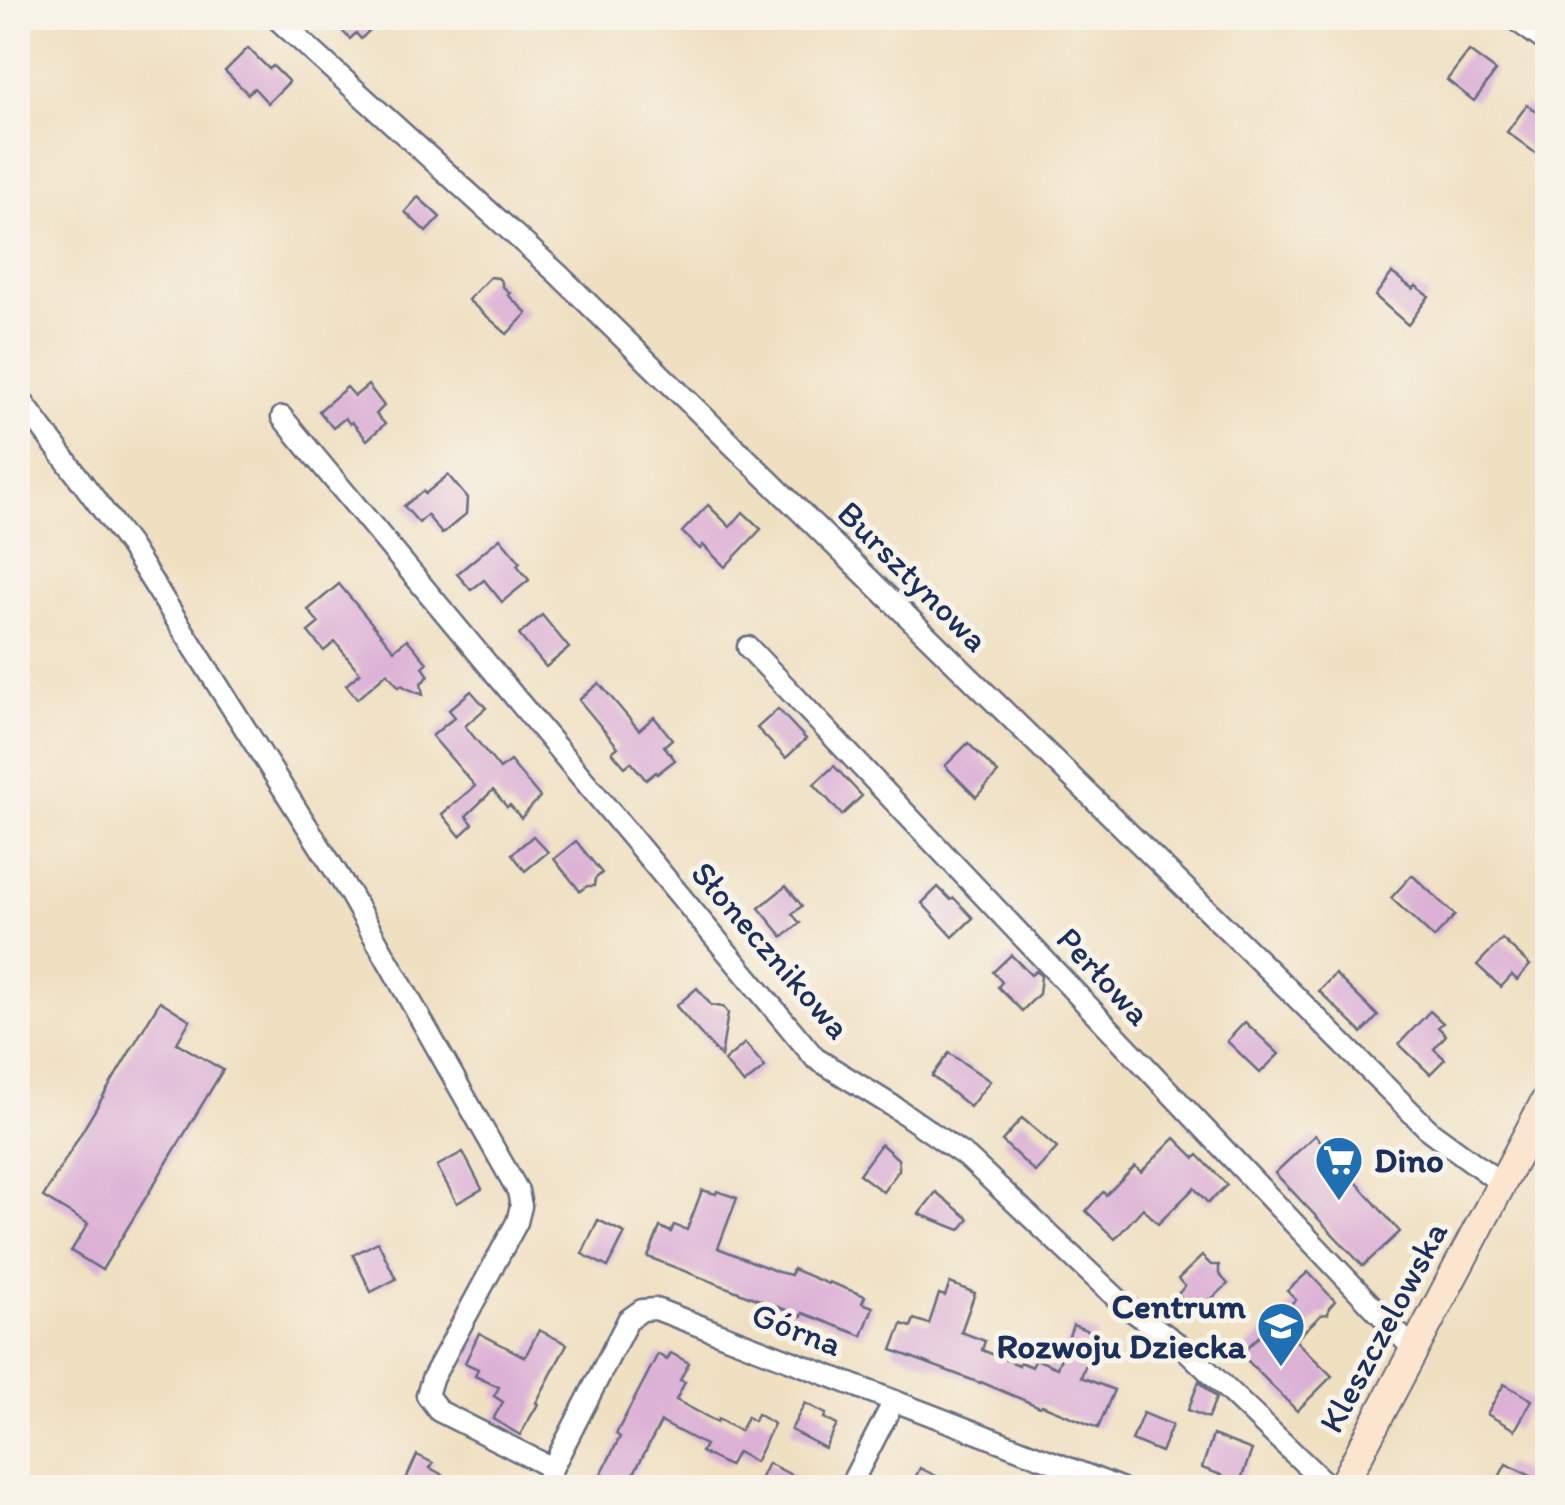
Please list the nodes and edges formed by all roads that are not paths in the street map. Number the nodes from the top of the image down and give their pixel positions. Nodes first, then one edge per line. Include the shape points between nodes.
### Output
1 (276, 18) edge
2 (1513, 18) edge
3 (1548, 43) edge
4 (18, 396) edge
5 (282, 418) dead end
6 (748, 647) dead end
7 (1548, 1096) edge
8 (1502, 1183) junction
9 (1414, 1350) junction
10 (894, 1401) junction
11 (547, 1478) edge
12 (849, 1488) edge
13 (1120, 1488) edge
14 (1330, 1488) edge
15 (1340, 1488) edge

1 - 8 street, Bursztynowa via 558,274 1430,1131
2 - 3 street
4 - 11 street via 129,544 340,877 518,1190 517,1222 427,1395 439,1411
5 - 14 street, Słonecznikowa via 815,1058 968,1158 1124,1305 1185,1349
6 - 9 street, Perłowa
7 - 8 main road, Kleszczelowska
8 - 9 main road, Kleszczelowska
9 - 15 main road, Kleszczelowska
10 - 11 street, Górna via 656,1309 642,1310 628,1320
10 - 12 street
10 - 13 street, Górna

